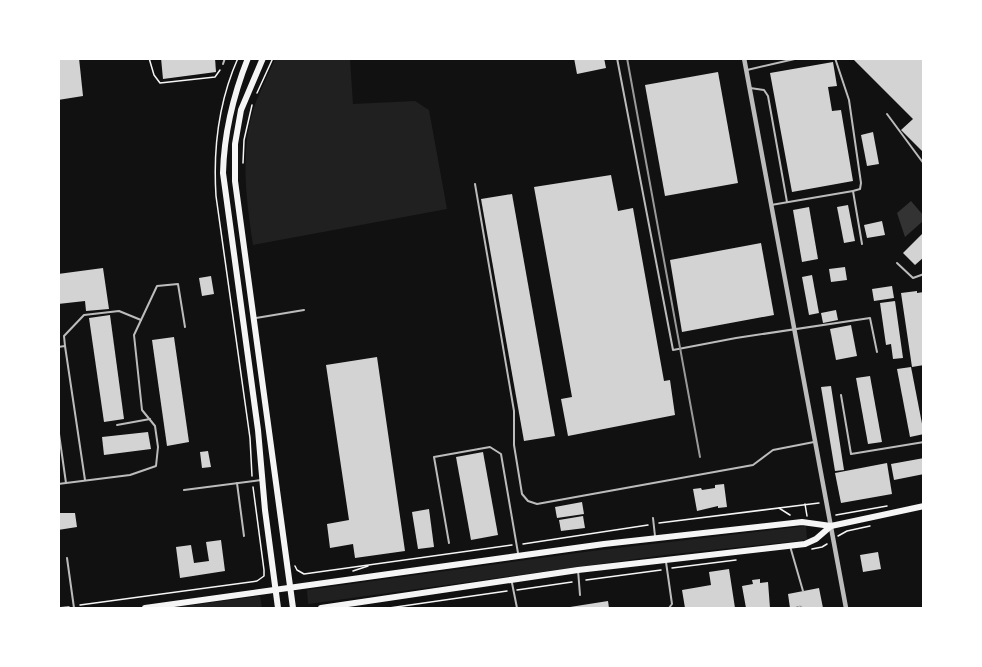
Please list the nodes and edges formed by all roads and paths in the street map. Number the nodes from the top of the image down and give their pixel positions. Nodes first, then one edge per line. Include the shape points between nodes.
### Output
1 (149, 58) edge
2 (225, 58) edge
3 (248, 58) edge
4 (263, 58) edge
5 (273, 58) edge
6 (617, 58) edge
7 (744, 58) edge
8 (799, 58) edge
9 (835, 58) edge
10 (223, 64) joint
11 (747, 70) junction
12 (750, 88) junction
13 (888, 114) dead end
14 (924, 164) edge
15 (243, 166) dead end
16 (475, 184) dead end
17 (853, 192) junction
18 (787, 202) junction
19 (771, 205) junction
20 (862, 244) dead end
21 (897, 263) dead end
22 (924, 274) edge
23 (304, 310) dead end
24 (253, 319) junction
25 (141, 320) junction
26 (185, 327) dead end
27 (794, 331) junction
28 (65, 346) junction
29 (58, 347) edge
30 (877, 352) dead end
31 (841, 395) dead end
32 (150, 419) junction
33 (117, 425) dead end
34 (58, 427) edge
35 (814, 442) junction
36 (924, 442) edge
37 (85, 480) junction
38 (262, 480) junction
39 (253, 481) junction
40 (66, 483) junction
41 (237, 483) junction
42 (58, 484) edge
43 (184, 490) dead end
44 (819, 502) dead end
45 (805, 504) junction
46 (887, 506) dead end
47 (924, 506) edge
48 (778, 507) junction
49 (849, 513) dead end
50 (807, 517) dead end
51 (653, 518) dead end
52 (797, 518) dead end
53 (654, 524) junction
54 (831, 526) junction
55 (244, 536) dead end
56 (656, 538) junction
57 (449, 543) dead end
58 (517, 544) junction
59 (790, 546) junction
60 (519, 556) junction
61 (67, 558) dead end
62 (666, 559) junction
63 (295, 564) dead end
64 (372, 564) junction
65 (579, 570) junction
66 (353, 572) dead end
67 (512, 580) junction
68 (290, 588) junction
69 (276, 590) junction
70 (803, 591) dead end
71 (580, 595) dead end
72 (74, 607) edge
73 (338, 607) edge
74 (58, 608) edge
75 (145, 609) edge
76 (278, 609) edge
77 (293, 609) edge
78 (321, 609) edge
79 (517, 609) edge
80 (669, 609) edge
81 (846, 609) edge

1 - 10 path via 154,75 160,83 168,84 215,77
2 - 10 lane
3 - 38 main road via 228,120 223,173
4 - 24 main road via 241,110 234,161
5 - 15 path via 249,112
6 - 27 lane via 673,350
7 - 11 street
8 - 11 lane
9 - 17 lane via 849,100 861,183 860,189
11 - 12 street
12 - 18 lane via 764,90 768,96
12 - 19 street
13 - 14 lane
16 - 35 lane via 514,411 514,445 522,494 528,501 537,504 753,465 773,450
17 - 18 lane
17 - 20 lane
18 - 19 lane
19 - 27 street
21 - 22 lane via 914,278
23 - 24 lane
24 - 68 main road
25 - 26 lane via 157,286 178,284
25 - 28 lane via 119,310 84,315 64,336
25 - 32 lane via 134,335 142,410
27 - 30 lane via 870,318
27 - 35 street
28 - 29 lane
28 - 37 lane
31 - 36 lane via 851,454
32 - 33 lane
32 - 37 lane via 158,447 156,466 130,475
34 - 40 lane
35 - 54 street
37 - 40 lane
38 - 39 lane
38 - 69 main road
39 - 41 lane
39 - 72 path via 264,570 261,579
40 - 42 lane
41 - 43 lane
41 - 55 lane
44 - 45 path
45 - 48 path
45 - 50 path
46 - 49 path
47 - 54 main road
48 - 52 path
48 - 53 path
51 - 53 lane
53 - 56 lane
53 - 58 path
54 - 56 main road via 802,522
54 - 59 main road via 810,542
54 - 81 street
56 - 60 main road
57 - 58 lane via 434,457 490,447 501,454
58 - 60 lane
58 - 64 path
59 - 62 main road
59 - 70 lane
60 - 68 main road
61 - 72 lane
62 - 65 main road
62 - 80 lane via 672,604
63 - 64 path via 304,574
64 - 66 path
65 - 67 main road
65 - 71 lane
67 - 73 main road
67 - 79 lane
68 - 69 main road
68 - 77 main road
69 - 75 main road
69 - 76 main road
72 - 74 path
73 - 78 main road

